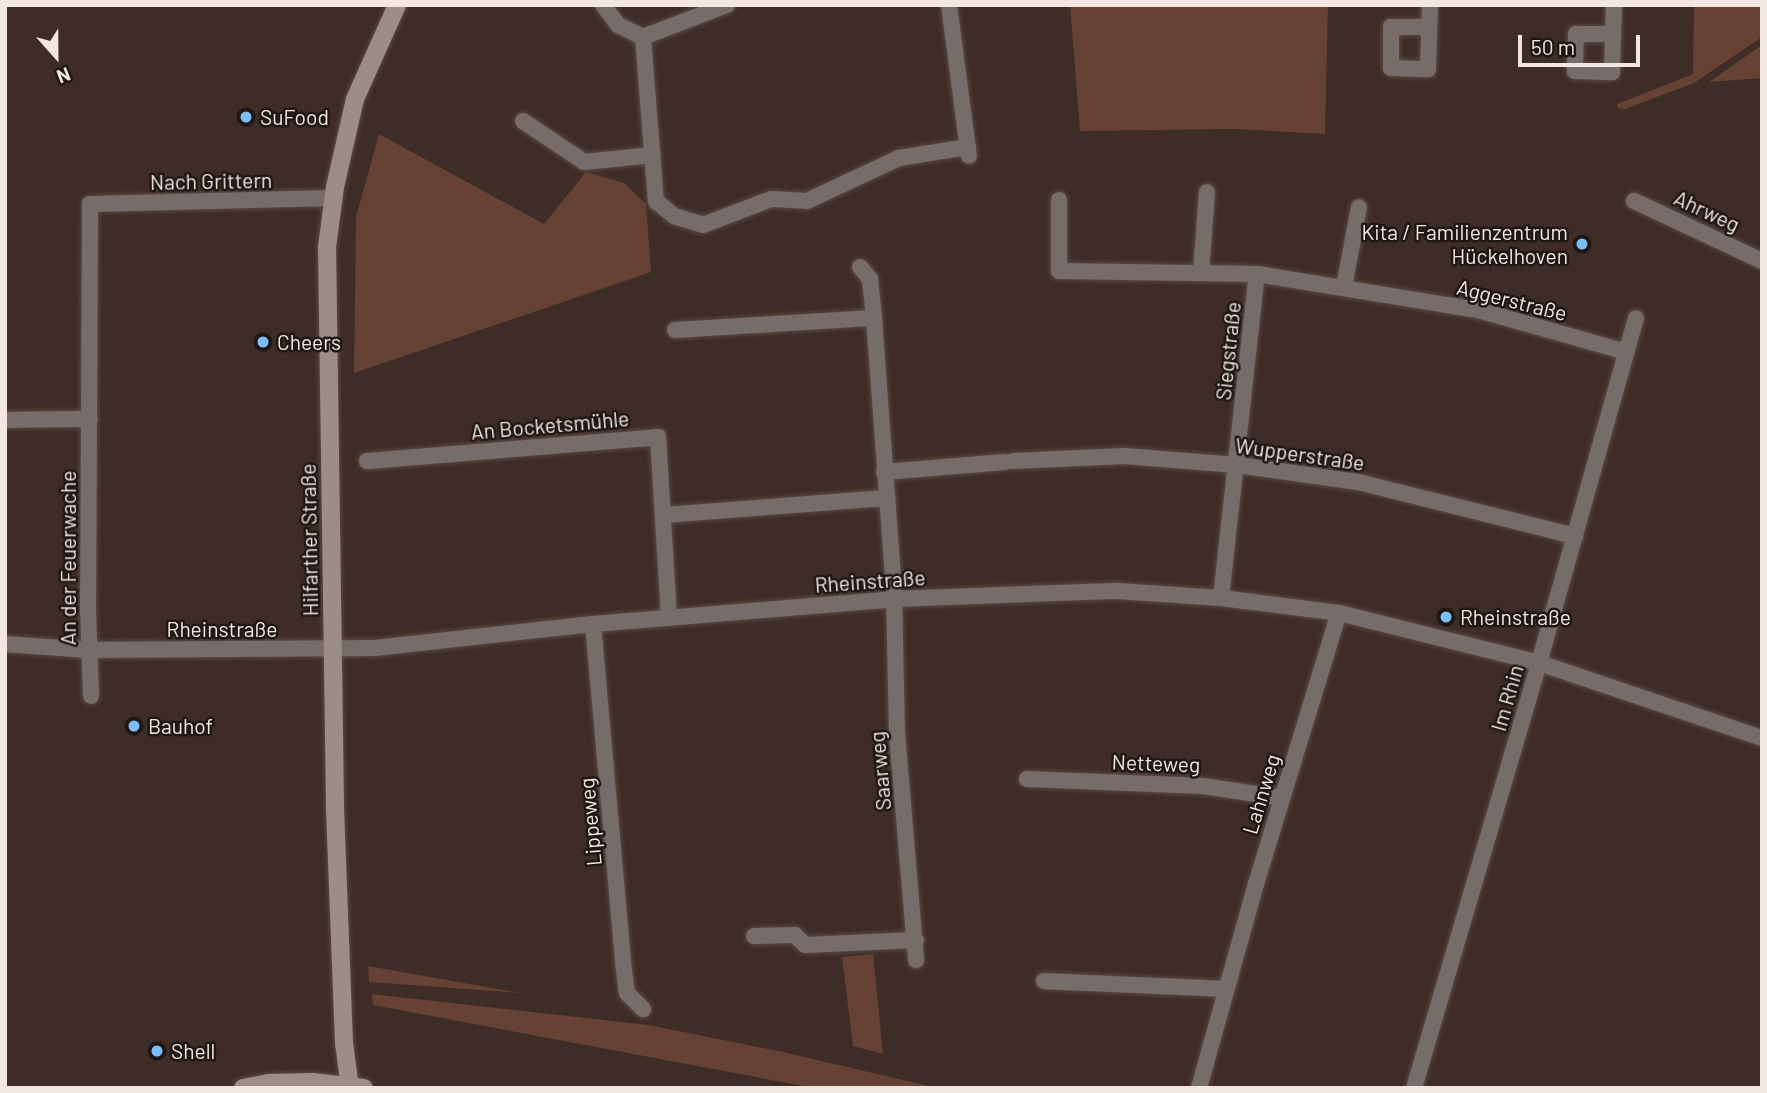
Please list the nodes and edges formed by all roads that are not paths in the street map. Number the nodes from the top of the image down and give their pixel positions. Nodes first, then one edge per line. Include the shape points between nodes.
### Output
1 (397, 5) edge
2 (603, 5) edge
3 (726, 5) edge
4 (949, 5) edge
5 (1430, 5) edge
6 (1614, 5) edge
7 (1429, 27) dead end
8 (1613, 34) dead end
9 (643, 37) junction
10 (523, 121) dead end
11 (653, 155) junction
12 (1207, 192) dead end
13 (333, 198) junction
14 (1059, 200) dead end
15 (1634, 201) dead end
16 (90, 204) joint
17 (1359, 207) dead end
18 (1762, 261) edge
19 (860, 267) dead end
20 (1201, 272) junction
21 (1258, 274) junction
22 (1344, 287) junction
23 (874, 318) junction
24 (1636, 318) dead end
25 (675, 330) dead end
26 (1626, 352) junction
27 (90, 419) junction
28 (5, 420) edge
29 (367, 461) dead end
30 (1237, 465) junction
31 (884, 472) junction
32 (887, 498) junction
33 (664, 515) junction
34 (1575, 536) junction
35 (1221, 598) junction
36 (894, 599) junction
37 (1339, 613) junction
38 (669, 618) junction
39 (593, 624) junction
40 (5, 644) edge
41 (89, 650) junction
42 (335, 650) junction
43 (1539, 663) junction
44 (91, 696) dead end
45 (1762, 738) edge
46 (1027, 779) dead end
47 (1282, 798) junction
48 (754, 936) dead end
49 (916, 940) junction
50 (916, 960) dead end
51 (1044, 981) dead end
52 (1226, 989) junction
53 (643, 1009) dead end
54 (355, 1087) edge
55 (243, 1088) edge
56 (1199, 1088) edge
57 (1414, 1088) edge

1 - 13 main road, Hilfarther Straße via 355,99
2 - 9 street via 618,24
3 - 9 street
4 - 11 street via 969,152 899,158 807,201 771,199 703,225 674,216 656,201
5 - 7 street
6 - 8 street
9 - 11 street
10 - 11 street via 584,162
12 - 20 street
13 - 16 street, Nach Grittern
13 - 42 main road, Hilfarther Straße via 327,247 327,382
14 - 20 street, Aggerstraße via 1059,271
15 - 18 street, Ahrweg
16 - 27 street, An der Feuerwache
17 - 22 street
19 - 23 street via 870,279
20 - 21 street, Aggerstraße
21 - 22 street, Aggerstraße
21 - 30 street, Siegstraße
22 - 26 street, Aggerstraße via 1478,310
23 - 25 street
23 - 31 street
24 - 26 street, Im Rhin
26 - 34 street, Im Rhin
27 - 28 street
27 - 41 street, An der Feuerwache
29 - 33 street, An Bocketsmühle via 658,437
30 - 31 street, Wupperstraße via 1125,456
30 - 34 street, Wupperstraße via 1359,482
30 - 35 street, Siegstraße
31 - 32 street
32 - 33 street
32 - 36 street
33 - 38 street, An Bocketsmühle
34 - 43 street, Im Rhin
35 - 36 street, Rheinstraße via 1117,591
35 - 37 street, Rheinstraße
36 - 38 street, Rheinstraße
36 - 49 street, Saarweg via 897,733
37 - 43 street, Rheinstraße
37 - 47 street, Lahnweg
38 - 39 street, Rheinstraße
39 - 42 street, Rheinstraße
39 - 53 street, Lippeweg via 624,970 627,993
40 - 41 street, Rheinstraße
41 - 42 street, Rheinstraße
41 - 44 street, An der Feuerwache
42 - 54 main road, Hilfarther Straße via 344,1044
43 - 45 street, Rheinstraße
43 - 57 street, Im Rhin
46 - 47 street, Netteweg via 1203,786
47 - 52 street, Lahnweg
48 - 49 street via 795,935 805,945
49 - 50 street, Saarweg
51 - 52 street
52 - 56 street, Lahnweg
54 - 55 main road via 290,1082

